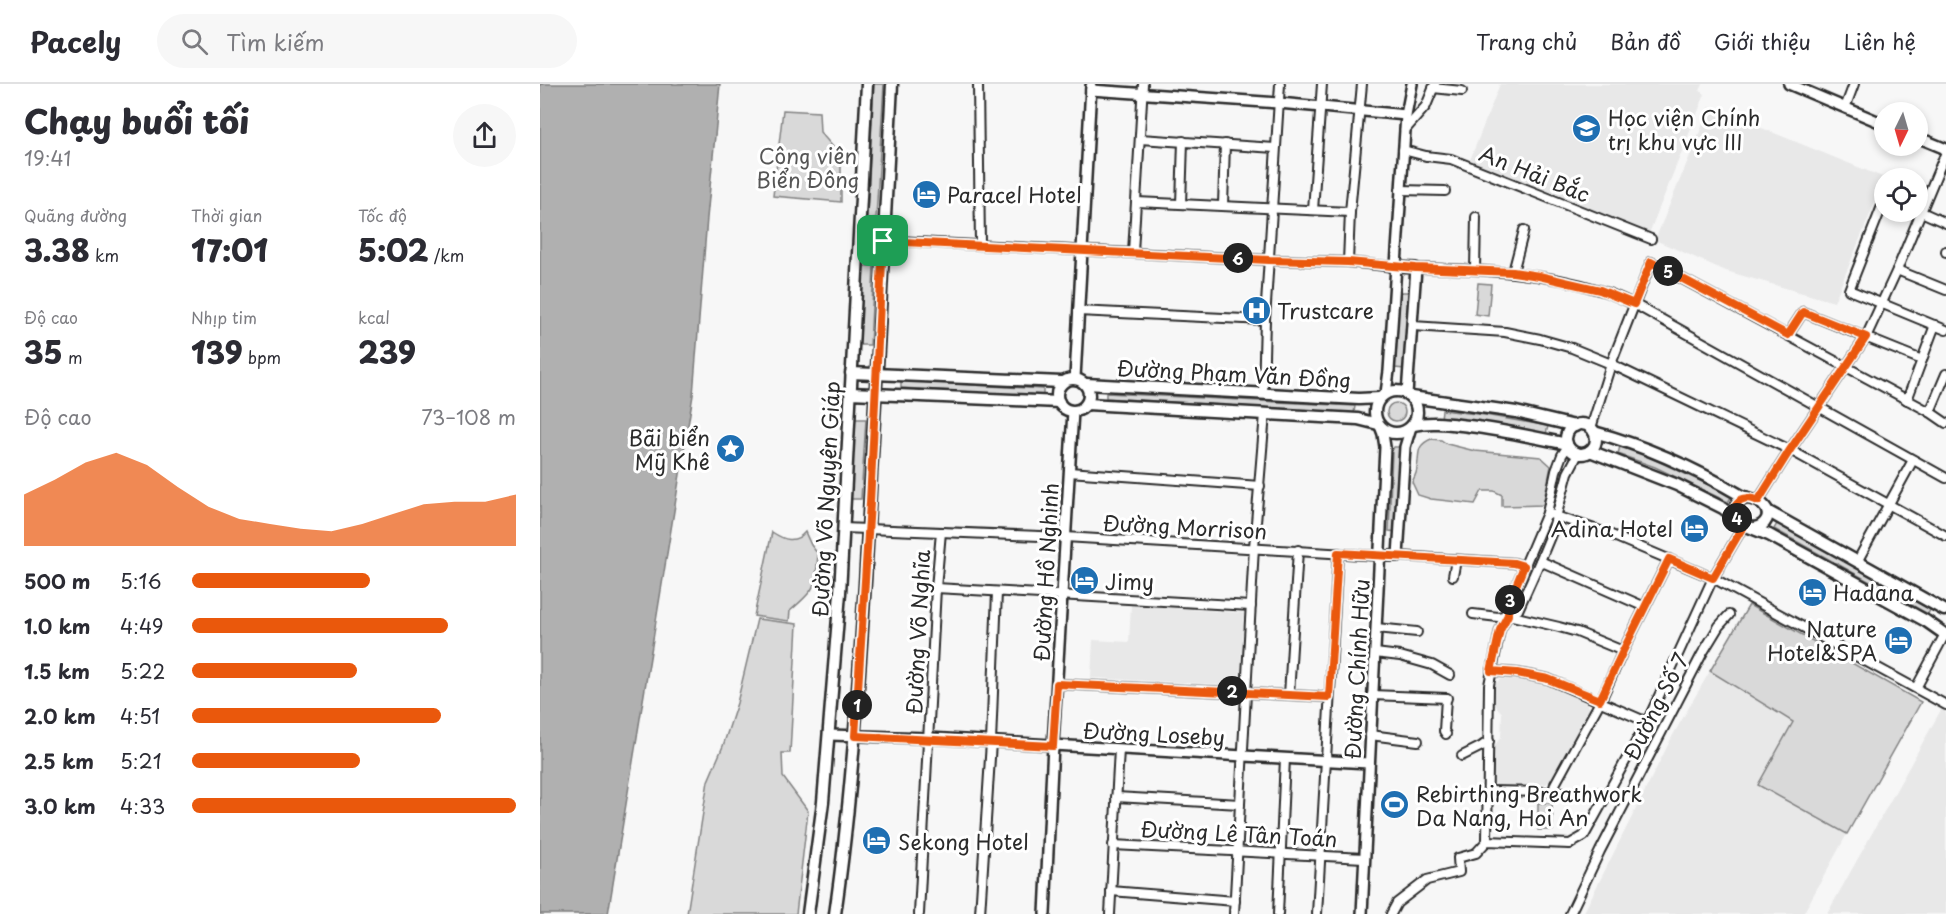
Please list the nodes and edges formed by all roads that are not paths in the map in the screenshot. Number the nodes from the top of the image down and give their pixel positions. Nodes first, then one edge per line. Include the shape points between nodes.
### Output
1 (867, 84) edge
2 (892, 84) edge
3 (978, 84) edge
4 (1280, 84) edge
5 (1322, 84) edge
6 (1362, 84) edge
7 (1412, 84) edge
8 (1790, 84) edge
9 (1854, 84) edge
10 (1434, 86) edge
11 (1091, 87) edge
12 (1143, 88) edge
13 (1462, 91) dead end
14 (1279, 103) junction
15 (1320, 107) junction
16 (1845, 108) junction
17 (1359, 111) junction
18 (1406, 116) junction
19 (1874, 120) edge
20 (1405, 130) junction
21 (1140, 139) junction
22 (1183, 141) junction
23 (1928, 142) edge
24 (1225, 144) junction
25 (1275, 148) junction
26 (1404, 150) junction
27 (1946, 151) edge
28 (1401, 190) junction
29 (1444, 191) dead end
30 (1928, 191) edge
31 (1137, 202) junction
32 (1181, 204) junction
33 (1223, 205) junction
34 (1272, 208) junction
35 (1313, 210) junction
36 (1350, 212) junction
37 (1928, 215) edge
38 (1476, 217) dead end
39 (1876, 222) edge
40 (1915, 222) edge
41 (1946, 224) edge
42 (1524, 230) dead end
43 (1651, 238) dead end
44 (858, 239) junction
45 (883, 241) junction
46 (980, 245) junction
47 (1081, 250) junction
48 (1133, 252) junction
49 (1269, 260) junction
50 (1348, 262) junction
51 (1395, 267) junction
52 (1416, 268) junction
53 (1475, 270) junction
54 (1897, 270) junction
55 (1513, 272) junction
56 (1946, 291) edge
57 (1882, 303) junction
58 (1634, 304) junction
59 (1078, 311) junction
60 (1265, 320) junction
61 (1935, 325) junction
62 (1413, 326) junction
63 (1946, 330) edge
64 (1788, 335) junction
65 (1866, 337) junction
66 (1922, 360) junction
67 (1611, 364) junction
68 (1845, 367) junction
69 (851, 373) junction
70 (876, 374) junction
71 (1946, 374) edge
72 (1075, 378) junction
73 (1062, 382) junction
74 (1086, 384) junction
75 (850, 393) junction
76 (875, 394) junction
77 (1263, 394) junction
78 (1383, 395) junction
79 (1409, 395) junction
80 (1907, 400) junction
81 (1059, 402) junction
82 (1087, 404) junction
83 (1818, 407) junction
84 (1073, 411) junction
85 (1930, 412) junction
86 (1265, 414) junction
87 (1946, 423) edge
88 (1379, 425) junction
89 (1412, 426) junction
90 (1586, 427) junction
91 (1568, 445) junction
92 (1790, 450) junction
93 (1590, 452) junction
94 (1578, 453) junction
95 (1913, 460) junction
96 (1069, 472) junction
97 (1946, 478) edge
98 (1260, 486) junction
99 (1746, 498) junction
100 (1758, 501) junction
101 (1888, 504) junction
102 (1767, 511) junction
103 (1547, 513) junction
104 (1557, 515) junction
105 (1745, 524) junction
106 (843, 528) junction
107 (868, 529) junction
108 (941, 532) junction
109 (1946, 536) edge
110 (1065, 537) junction
111 (1254, 547) junction
112 (1298, 550) junction
113 (1338, 553) junction
114 (1380, 556) junction
115 (1398, 556) junction
116 (1669, 559) junction
117 (1456, 560) junction
118 (1858, 560) junction
119 (1540, 561) junction
120 (1524, 566) junction
121 (1453, 576) dead end
122 (1713, 578) junction
123 (936, 588) junction
124 (997, 592) junction
125 (1062, 595) junction
126 (1251, 606) junction
127 (1645, 607) junction
128 (1945, 610) edge
129 (1473, 614) dead end
130 (1508, 615) junction
131 (1730, 615) dead end
132 (1376, 628) junction
133 (1417, 632) dead end
134 (1942, 632) edge
135 (1623, 651) junction
136 (1375, 653) junction
137 (1491, 671) junction
138 (1450, 675) dead end
139 (1057, 684) junction
140 (1916, 688) junction
141 (1247, 692) junction
142 (1289, 695) junction
143 (1372, 695) junction
144 (1329, 697) junction
145 (1600, 700) junction
146 (1946, 705) edge
147 (1647, 722) junction
148 (1446, 734) dead end
149 (830, 735) junction
150 (1370, 735) junction
151 (855, 736) junction
152 (929, 738) junction
153 (1418, 741) dead end
154 (1489, 741) junction
155 (991, 742) junction
156 (1053, 746) junction
157 (1119, 748) junction
158 (1243, 756) junction
159 (1462, 756) dead end
160 (1285, 758) junction
161 (1326, 760) junction
162 (1368, 763) junction
163 (1488, 791) junction
164 (1553, 791) junction
165 (1608, 793) junction
166 (1116, 797) junction
167 (1240, 804) junction
168 (1487, 841) junction
169 (1113, 845) junction
170 (1238, 850) junction
171 (1281, 853) junction
172 (1319, 855) junction
173 (1364, 858) junction
174 (1111, 891) junction
175 (1235, 901) junction
176 (808, 914) edge
177 (835, 914) edge
178 (919, 914) edge
179 (980, 914) edge
180 (1045, 914) edge
181 (1110, 914) edge
182 (1234, 914) edge
183 (1278, 914) edge
184 (1317, 914) edge
185 (1362, 914) edge
186 (1391, 914) edge
187 (1570, 914) edge

1 - 44 main road, Đường Võ Nguyên Giáp
2 - 45 main road, Đường Võ Nguyên Giáp
3 - 46 street
4 - 14 street
5 - 15 street
6 - 17 street
7 - 18 street
8 - 16 street
9 - 16 street
10 - 13 street
10 - 20 street via 1425,106
11 - 12 street
11 - 47 street
12 - 14 street
12 - 21 street
14 - 15 street
14 - 25 street
15 - 17 street
15 - 35 street
16 - 19 street
17 - 18 street
17 - 36 street
18 - 20 street
20 - 26 street
21 - 22 street
21 - 31 street
22 - 24 street
22 - 32 street
23 - 27 street
24 - 25 street
24 - 33 street
25 - 34 street
26 - 28 street
26 - 43 street, An Hải Bắc via 1451,159
27 - 30 street
28 - 29 street
28 - 51 street
31 - 32 street
31 - 48 street
32 - 33 street
33 - 34 street
34 - 35 street
34 - 49 street
35 - 36 street
36 - 50 street
37 - 41 street
38 - 53 street
39 - 57 street via 1849,290
40 - 54 street
42 - 55 street
44 - 45 street
44 - 69 main road, Đường Võ Nguyên Giáp
45 - 46 street
45 - 70 main road, Đường Võ Nguyên Giáp
46 - 47 street
47 - 48 street
47 - 59 street
48 - 49 street
49 - 50 street
49 - 60 street
50 - 51 street
51 - 52 street
51 - 78 street
52 - 53 street
52 - 62 street
53 - 55 street
54 - 56 street
54 - 57 street
55 - 58 street via 1600,290
57 - 61 street
57 - 65 street
58 - 64 street via 1651,262
58 - 67 street
58 - 83 street
59 - 60 street
59 - 72 street
60 - 77 street
61 - 63 street
61 - 66 street
62 - 67 street via 1505,332 1572,348
62 - 79 street
64 - 65 street via 1803,312
64 - 68 street
65 - 66 street
65 - 68 street
66 - 80 street
67 - 90 street via 1595,416
67 - 92 street
68 - 80 street
68 - 83 street
69 - 70 main road
69 - 75 main road, Đường Võ Nguyên Giáp
70 - 73 main road
70 - 76 main road, Đường Võ Nguyên Giáp
71 - 85 street
72 - 73 main road
72 - 74 main road
73 - 81 main road
74 - 77 main road, Đường Phạm Văn Đồng
74 - 82 main road via 1090,392
75 - 76 main road
75 - 106 main road, Đường Võ Nguyên Giáp
76 - 81 main road
76 - 107 main road, Đường Võ Nguyên Giáp
77 - 78 main road, Đường Phạm Văn Đồng via 1359,399
78 - 79 main road via 1396,391
78 - 88 main road via 1375,408
79 - 89 main road via 1418,411
79 - 90 main road
80 - 85 street
81 - 84 main road
82 - 84 main road
82 - 86 main road, Đường Phạm Văn Đồng
83 - 92 street
83 - 95 street
84 - 96 street, Đường Hồ Nghinh
85 - 87 street
86 - 88 main road, Đường Phạm Văn Đồng via 1358,419
86 - 98 street
88 - 89 main road via 1395,433
88 - 114 street, Đường Chính Hữu via 1385,447
89 - 91 main road via 1429,422 1503,430
89 - 115 street via 1405,447
90 - 91 main road via 1568,433
90 - 93 main road via 1596,442
90 - 99 main road via 1653,452
91 - 94 main road
91 - 103 street via 1556,471
92 - 100 street
92 - 101 street
93 - 94 main road
93 - 105 main road via 1677,485
94 - 104 street via 1568,473
95 - 97 street
95 - 101 street
96 - 98 street
96 - 110 street, Đường Hồ Nghinh
98 - 111 street
99 - 100 main road
99 - 105 main road via 1735,510
100 - 102 main road
101 - 109 street
101 - 118 street
102 - 105 main road via 1763,525
102 - 118 main road
103 - 104 street
103 - 120 street
104 - 116 street
104 - 119 street
105 - 122 street
105 - 134 main road
106 - 107 street, Đường Morrison
106 - 149 main road, Đường Võ Nguyên Giáp
107 - 108 street, Đường Morrison
107 - 151 main road, Đường Võ Nguyên Giáp
108 - 110 street, Đường Morrison
108 - 123 street, Đường Võ Nghĩa
110 - 111 street, Đường Morrison
110 - 125 street, Đường Hồ Nghinh
111 - 112 street, Đường Morrison
111 - 126 street
112 - 113 street, Đường Morrison
112 - 142 street
113 - 114 street, Đường Morrison
113 - 144 street
114 - 115 street, Đường Morrison
114 - 132 street, Đường Chính Hữu
115 - 117 street, Đường Morrison
116 - 122 street
116 - 127 street
117 - 120 street, Đường Morrison
117 - 121 street
118 - 128 main road
119 - 127 street
119 - 130 street via 1518,610
120 - 130 street via 1508,605
122 - 140 street
122 - 147 street
123 - 124 street
123 - 152 street, Đường Võ Nghĩa
124 - 125 street
124 - 155 street
125 - 126 street
125 - 139 street, Đường Hồ Nghinh
126 - 141 street
127 - 135 street
128 - 134 main road via 1935,618
129 - 130 street
130 - 135 street via 1577,632
130 - 137 street via 1500,630
131 - 187 street, Đường Số 7 via 1702,654
132 - 133 street
132 - 136 street, Đường Chính Hữu
134 - 140 street
135 - 145 street
136 - 138 street via 1431,665
136 - 143 street, Đường Chính Hữu
137 - 145 street via 1548,679
137 - 154 street
139 - 141 street
139 - 156 street, Đường Hồ Nghinh
140 - 146 street
141 - 142 street
141 - 158 street
142 - 144 street
143 - 148 street via 1446,698
143 - 150 street, Đường Chính Hữu
144 - 161 street
145 - 147 street
145 - 164 street
147 - 165 street
149 - 151 street, Đường Loseby
149 - 176 main road, Đường Võ Nguyên Giáp
150 - 153 street
150 - 162 street, Đường Chính Hữu
151 - 152 street, Đường Loseby
151 - 177 main road, Đường Võ Nguyên Giáp
152 - 155 street, Đường Loseby
152 - 178 street, Đường Võ Nghĩa
154 - 159 street
154 - 163 street
155 - 156 street, Đường Loseby
155 - 179 street
156 - 157 street, Đường Loseby
156 - 180 street, Đường Hồ Nghinh
157 - 158 street, Đường Loseby
157 - 166 street
158 - 160 street, Đường Loseby
158 - 167 street
160 - 161 street, Đường Loseby
160 - 171 street
161 - 162 street, Đường Loseby
161 - 172 street
162 - 173 street, Đường Chính Hữu
163 - 164 street
163 - 168 street
164 - 165 street
165 - 168 street via 1584,836 1570,844
166 - 167 street
166 - 169 street
167 - 170 street
168 - 186 street via 1476,853 1458,858 1459,872 1427,880 1397,903
169 - 170 street, Đường Lê Tân Toán
169 - 174 street
170 - 171 street, Đường Lê Tân Toán
170 - 175 street
171 - 172 street, Đường Lê Tân Toán
171 - 183 street
172 - 173 street, Đường Lê Tân Toán
172 - 184 street
173 - 185 street, Đường Chính Hữu
174 - 175 street
174 - 181 street
175 - 182 street

